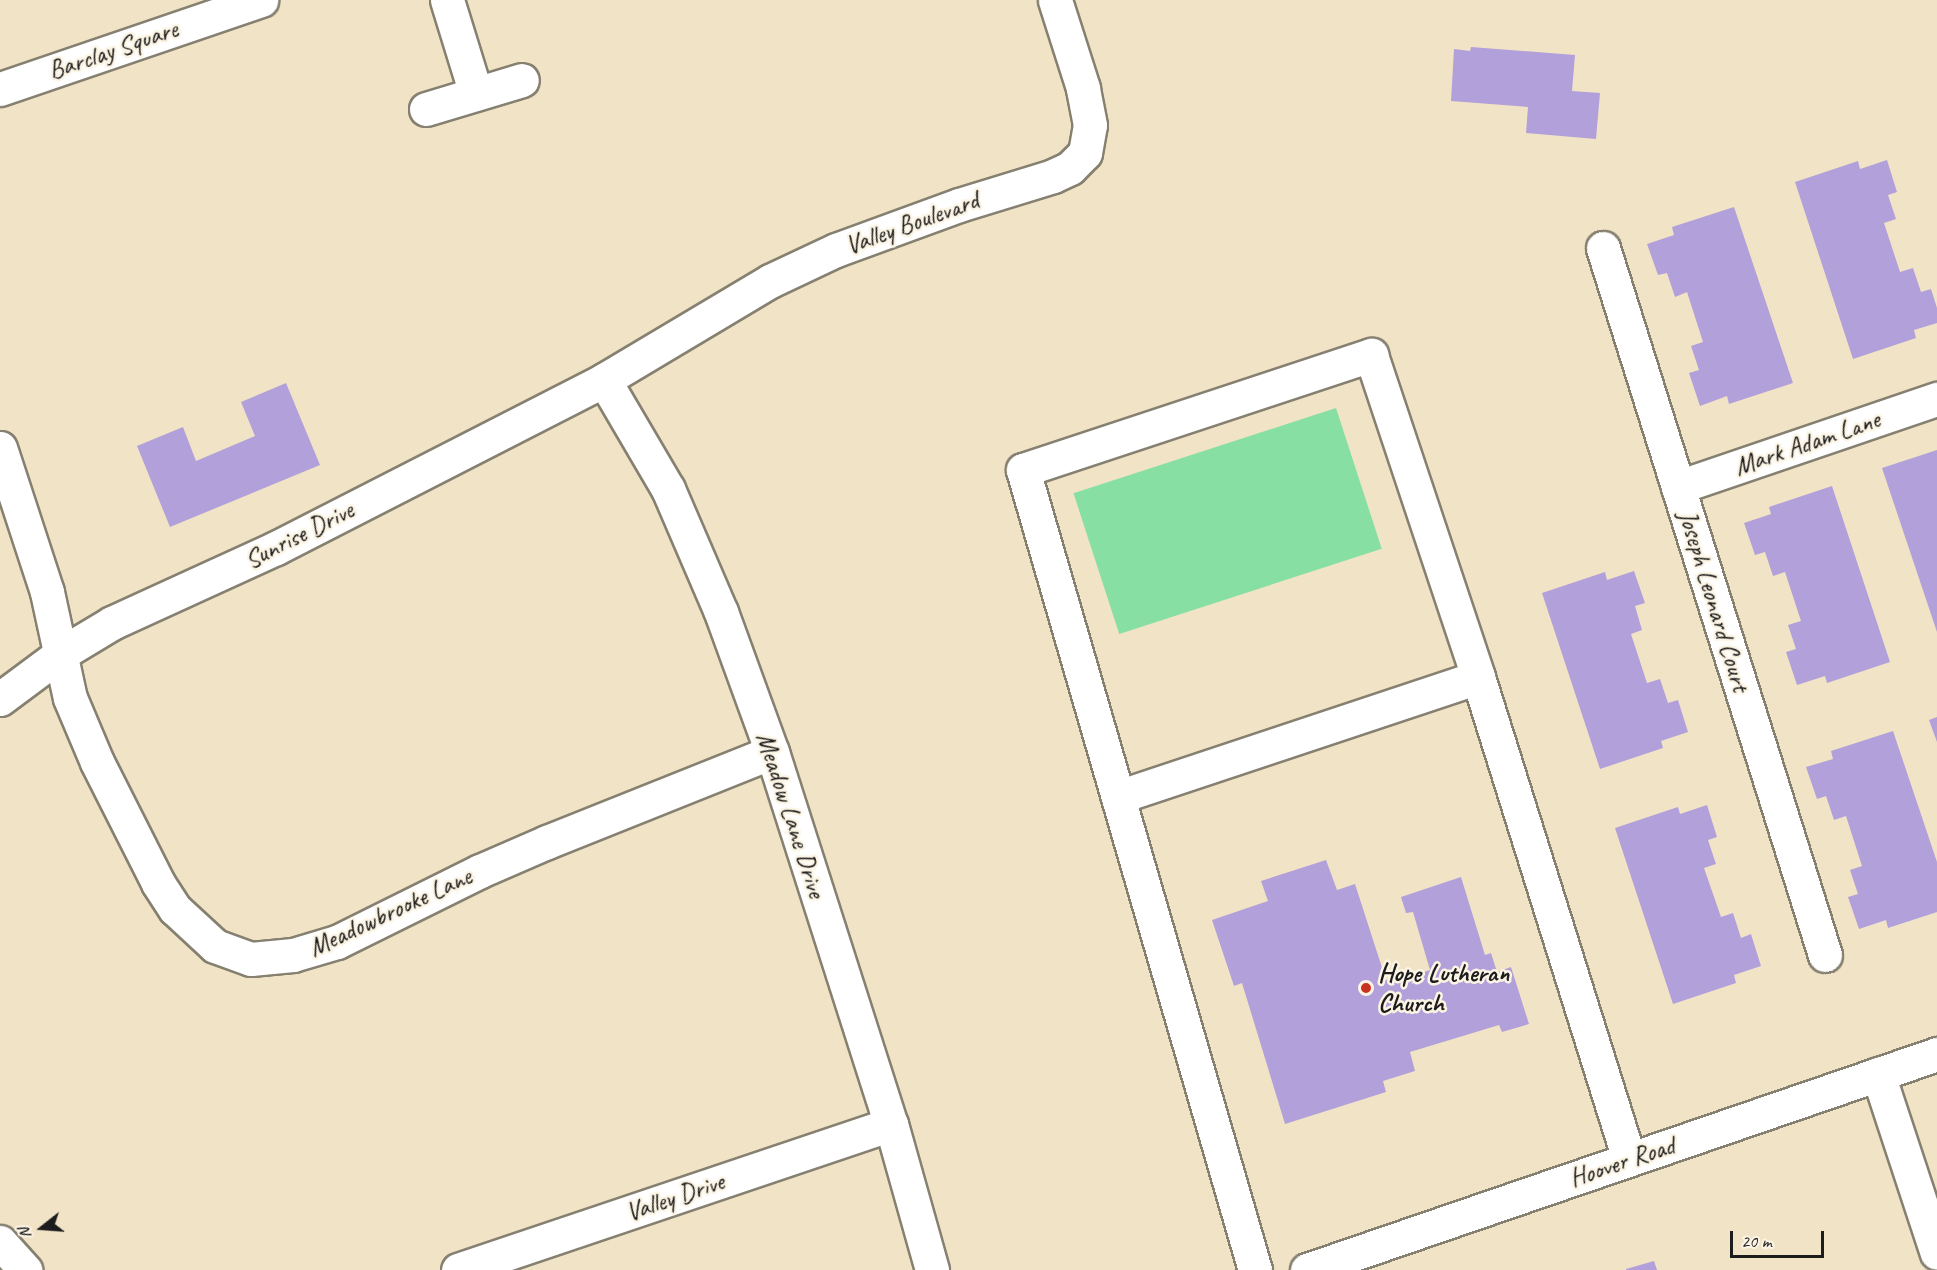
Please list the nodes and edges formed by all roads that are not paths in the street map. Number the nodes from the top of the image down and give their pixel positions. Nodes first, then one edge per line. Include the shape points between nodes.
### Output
1 (261, 0) edge
2 (447, 0) edge
3 (1055, 0) edge
4 (522, 80) dead end
5 (0, 88) edge
6 (476, 94) junction
7 (426, 109) dead end
8 (1603, 248) dead end
9 (604, 380) junction
10 (1937, 399) edge
11 (0, 448) edge
12 (1678, 487) junction
13 (62, 653) junction
14 (1479, 677) junction
15 (0, 699) edge
16 (772, 752) junction
17 (1118, 797) junction
18 (1825, 955) dead end
19 (1937, 1054) edge
20 (1878, 1074) junction
21 (891, 1124) junction
22 (1629, 1159) junction
23 (0, 1242) edge
24 (1937, 1252) edge
25 (25, 1270) edge
26 (458, 1270) edge
27 (932, 1270) edge
28 (1255, 1270) edge
29 (1307, 1270) edge

1 - 5 street, Barclay Square
2 - 6 street
3 - 9 street, Valley Boulevard via 1083,88 1090,125 1085,153 1070,168 847,246 770,280
4 - 6 street
6 - 7 street
8 - 12 street, Joseph Leonard Court
9 - 13 street, Sunrise Drive via 276,548 112,623
9 - 16 street, Meadow Lane Drive via 668,489 721,612
10 - 12 street, Mark Adam Lane
11 - 13 street, Meadowbrooke Lane via 47,592
12 - 18 street, Joseph Leonard Court
13 - 15 street, Sunrise Drive
13 - 16 street, Meadowbrooke Lane via 70,698 158,883 175,909 215,946 251,959 293,956 337,942 480,871
14 - 17 street
14 - 17 street via 1371,355 1023,470
14 - 22 street
16 - 21 street, Meadow Lane Drive
17 - 28 street
19 - 20 street, Hoover Road
20 - 22 street, Hoover Road
20 - 24 street
21 - 26 street, Valley Drive
21 - 27 street, Meadow Lane Drive
22 - 29 street, Hoover Road
23 - 25 street

